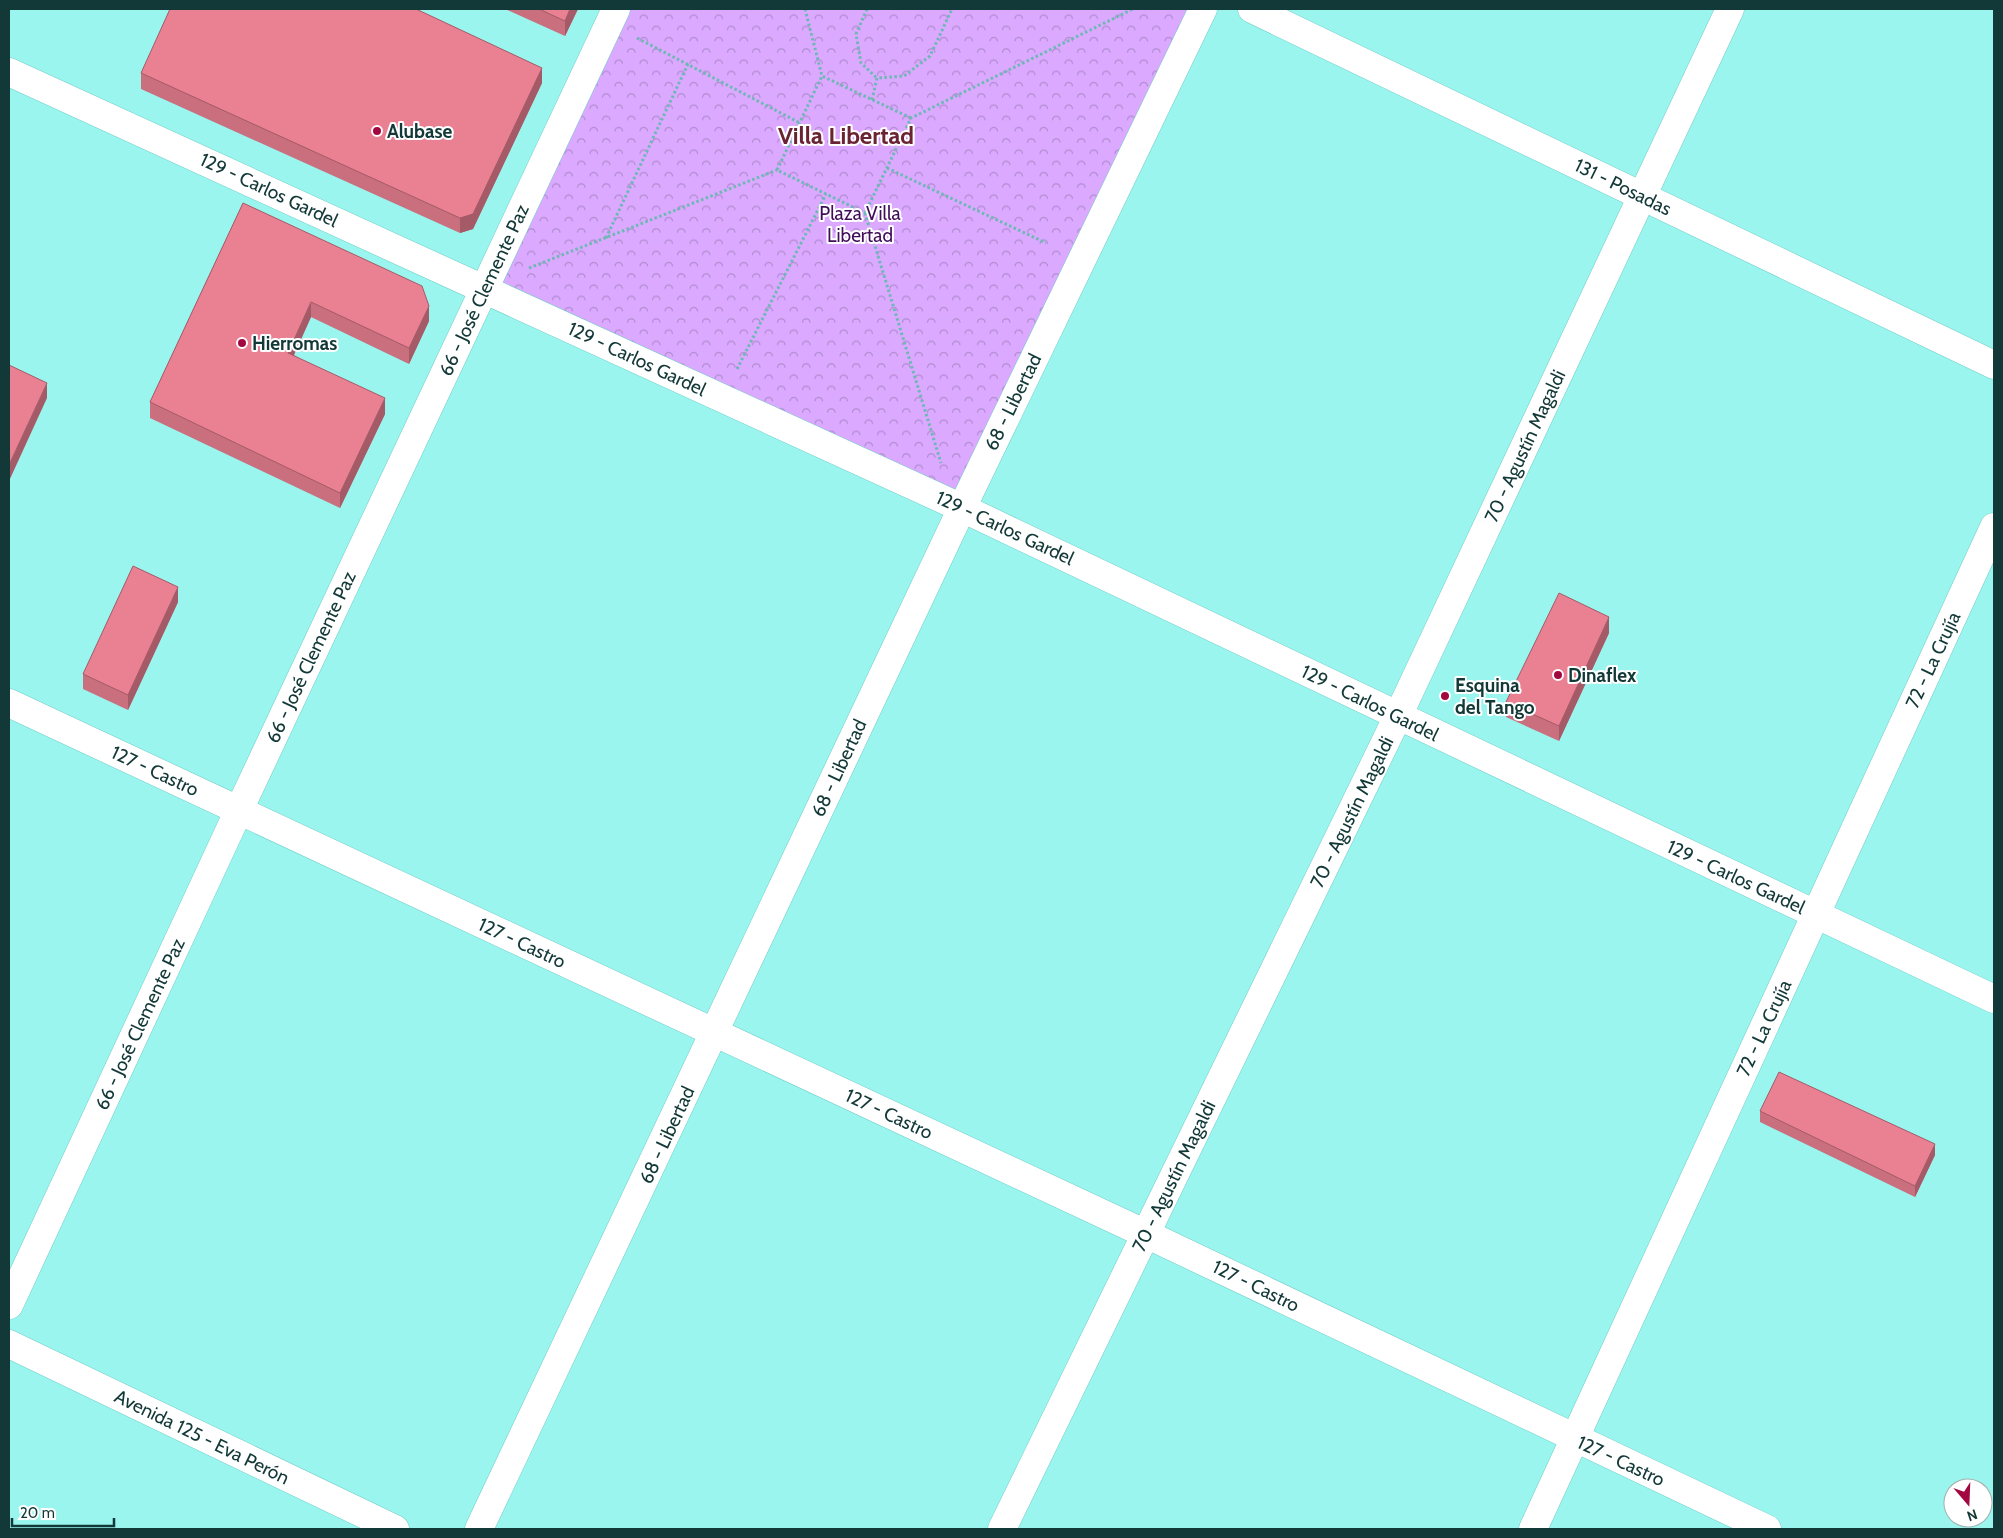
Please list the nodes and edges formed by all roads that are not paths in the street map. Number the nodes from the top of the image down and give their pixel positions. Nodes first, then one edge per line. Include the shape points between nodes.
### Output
1 (1203, 9) edge
2 (1252, 9) edge
3 (1730, 9) edge
4 (612, 16) edge
5 (9, 72) edge
6 (1642, 196) junction
7 (484, 289) junction
8 (1994, 364) edge
9 (962, 508) junction
10 (1994, 527) edge
11 (9, 703) edge
12 (1398, 716) junction
13 (239, 810) junction
14 (1816, 915) junction
15 (1994, 999) edge
16 (715, 1033) junction
17 (1146, 1234) junction
18 (9, 1306) edge
19 (9, 1344) edge
20 (1574, 1439) junction
21 (395, 1529) edge
22 (479, 1529) edge
23 (1002, 1529) edge
24 (1533, 1529) edge
25 (1767, 1529) edge

1 - 9 street, 68 - Libertad
2 - 6 street, 131 - Posadas
3 - 6 street, 70 - Agustín Magaldi
4 - 7 street, 66 - José Clemente Paz
5 - 7 street, 129 - Carlos Gardel
6 - 8 street, 131 - Posadas
6 - 12 street, 70 - Agustín Magaldi
7 - 9 street, 129 - Carlos Gardel
7 - 13 street, 66 - José Clemente Paz
9 - 12 street, 129 - Carlos Gardel
9 - 16 street, 68 - Libertad
10 - 14 street, 72 - La Crujía
11 - 13 street, 127 - Castro
12 - 14 street, 129 - Carlos Gardel
12 - 17 street, 70 - Agustín Magaldi
13 - 16 street, 127 - Castro
13 - 18 street, 66 - José Clemente Paz
14 - 15 street, 129 - Carlos Gardel
14 - 20 street, 72 - La Crujía
16 - 17 street, 127 - Castro
16 - 22 street, 68 - Libertad
17 - 20 street, 127 - Castro
17 - 23 street, 70 - Agustín Magaldi
19 - 21 street, Avenida 125 - Eva Perón
20 - 24 street, 72 - La Crujía
20 - 25 street, 127 - Castro

